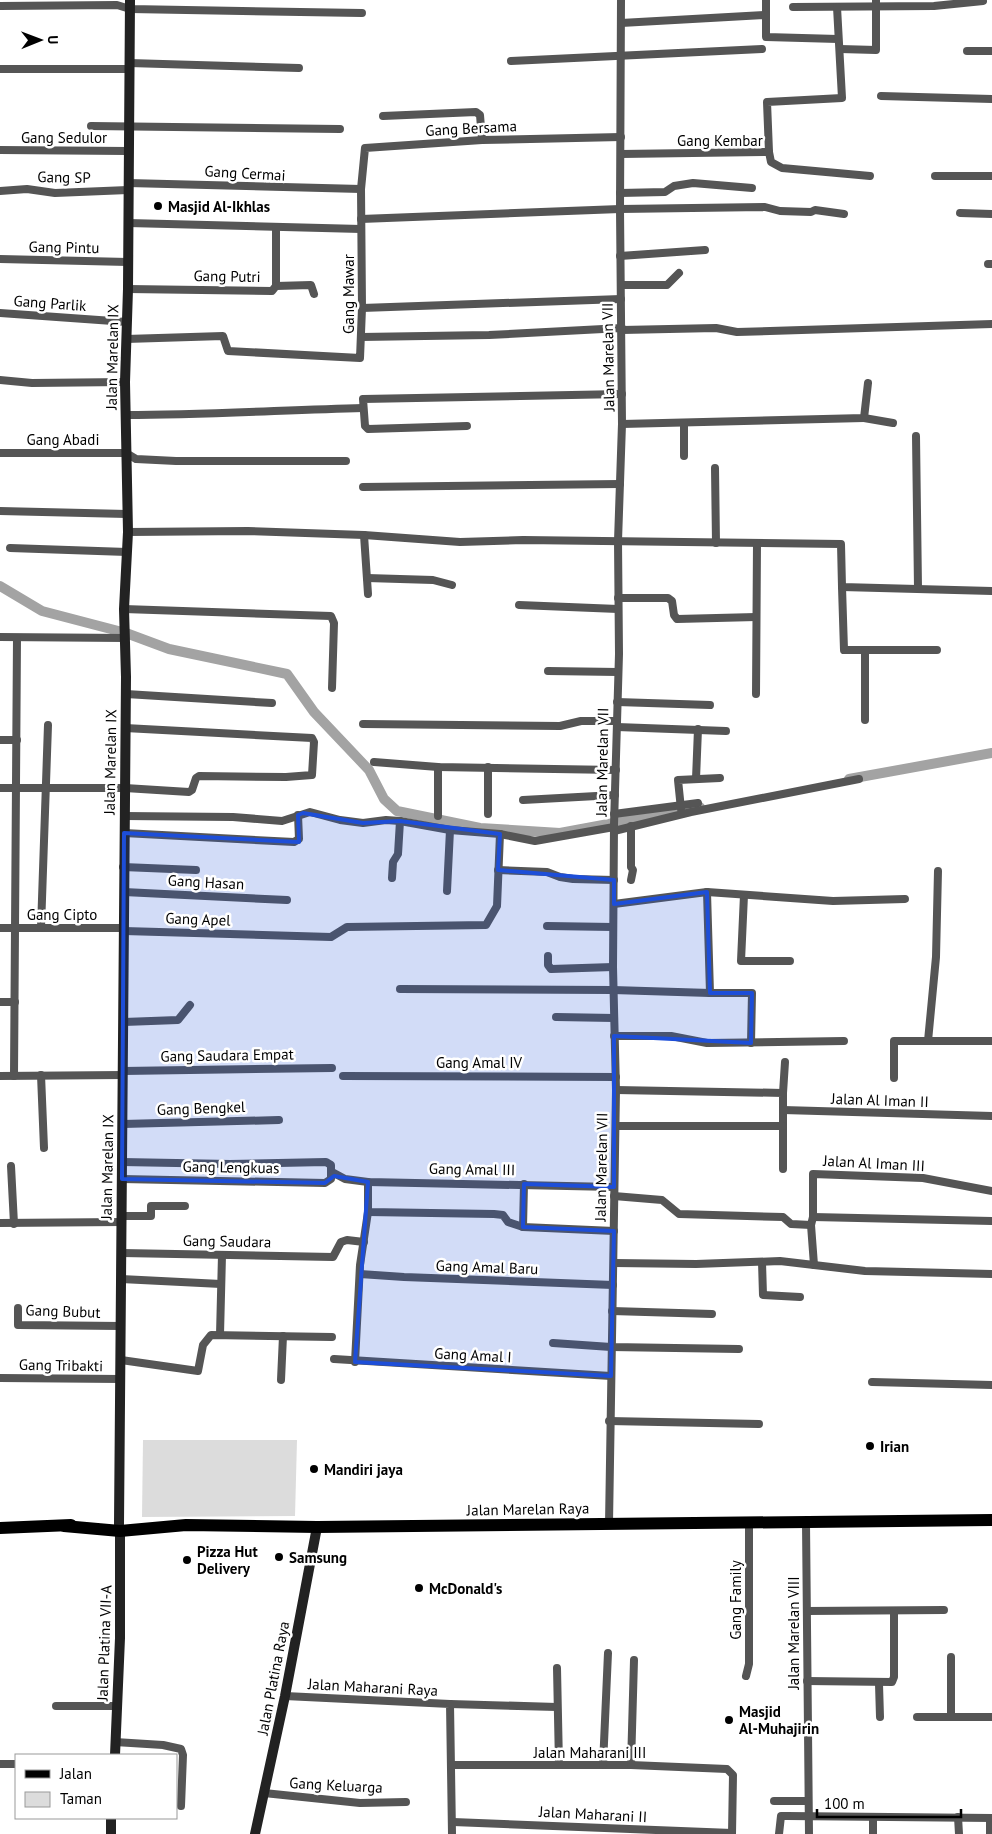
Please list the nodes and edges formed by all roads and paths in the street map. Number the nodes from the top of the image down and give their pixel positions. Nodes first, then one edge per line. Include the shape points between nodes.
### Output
1 (621, 0) edge
2 (766, 0) edge
3 (982, 1) edge
4 (130, 4) edge
5 (876, 4) edge
6 (0, 6) edge
7 (793, 7) dead end
8 (837, 7) junction
9 (362, 13) dead end
10 (766, 15) junction
11 (621, 23) junction
12 (838, 39) junction
13 (762, 49) dead end
14 (840, 49) junction
15 (967, 51) dead end
16 (992, 51) edge
17 (621, 55) junction
18 (512, 61) dead end
19 (129, 66) junction
20 (300, 68) dead end
21 (0, 69) edge
22 (881, 96) dead end
23 (992, 99) edge
24 (383, 116) dead end
25 (91, 126) dead end
26 (128, 126) junction
27 (340, 130) dead end
28 (621, 137) junction
29 (482, 140) junction
30 (0, 150) edge
31 (128, 151) junction
32 (769, 152) junction
33 (621, 154) junction
34 (870, 176) dead end
35 (936, 176) dead end
36 (992, 176) edge
37 (128, 187) junction
38 (752, 188) dead end
39 (361, 189) junction
40 (0, 191) edge
41 (620, 193) junction
42 (620, 209) junction
43 (960, 213) dead end
44 (844, 214) dead end
45 (992, 214) edge
46 (362, 219) junction
47 (128, 223) junction
48 (276, 227) junction
49 (361, 229) junction
50 (706, 250) dead end
51 (620, 256) junction
52 (0, 259) edge
53 (128, 262) junction
54 (679, 273) dead end
55 (620, 285) junction
56 (276, 286) junction
57 (128, 289) junction
58 (314, 294) dead end
59 (621, 298) junction
60 (362, 308) junction
61 (0, 313) edge
62 (127, 322) junction
63 (992, 324) edge
64 (622, 329) junction
65 (361, 337) junction
66 (126, 339) junction
67 (0, 380) edge
68 (125, 382) junction
69 (868, 383) dead end
70 (622, 394) junction
71 (363, 408) junction
72 (126, 415) junction
73 (864, 418) junction
74 (684, 422) junction
75 (622, 424) junction
76 (893, 424) dead end
77 (467, 426) dead end
78 (916, 436) dead end
79 (0, 453) edge
80 (126, 453) junction
81 (684, 456) dead end
82 (346, 461) dead end
83 (715, 468) dead end
84 (620, 484) junction
85 (363, 487) dead end
86 (0, 511) edge
87 (127, 514) junction
88 (128, 532) junction
89 (364, 535) junction
90 (618, 542) junction
91 (716, 543) junction
92 (756, 543) junction
93 (10, 548) dead end
94 (127, 552) junction
95 (367, 578) junction
96 (452, 585) dead end
97 (842, 587) junction
98 (918, 588) junction
99 (992, 591) edge
100 (368, 594) dead end
101 (618, 598) junction
102 (519, 605) dead end
103 (124, 609) junction
104 (618, 609) junction
105 (756, 617) junction
106 (0, 637) edge
107 (125, 637) junction
108 (17, 638) junction
109 (865, 650) junction
110 (937, 650) dead end
111 (548, 671) dead end
112 (618, 672) junction
113 (332, 688) dead end
114 (126, 694) junction
115 (756, 694) dead end
116 (617, 702) junction
117 (272, 703) dead end
118 (710, 705) dead end
119 (866, 720) dead end
120 (48, 724) dead end
121 (363, 724) dead end
122 (617, 724) junction
123 (126, 728) junction
124 (698, 729) junction
125 (726, 730) dead end
126 (0, 740) edge
127 (17, 740) junction
128 (374, 762) dead end
129 (438, 767) junction
130 (488, 768) junction
131 (616, 770) junction
132 (720, 778) dead end
133 (696, 779) junction
134 (859, 779) dead end
135 (0, 788) edge
136 (16, 788) junction
137 (125, 788) junction
138 (46, 789) junction
139 (615, 795) junction
140 (523, 800) dead end
141 (698, 803) dead end
142 (681, 810) junction
143 (488, 814) dead end
144 (298, 815) junction
145 (614, 815) junction
146 (124, 816) junction
147 (438, 816) dead end
148 (400, 821) junction
149 (631, 826) junction
150 (614, 827) junction
151 (450, 830) junction
152 (124, 833) junction
153 (500, 834) junction
154 (124, 867) junction
155 (196, 870) dead end
156 (498, 870) junction
157 (938, 871) dead end
158 (392, 878) dead end
159 (614, 880) junction
160 (631, 880) dead end
161 (447, 891) dead end
162 (124, 892) junction
163 (706, 892) junction
164 (744, 895) junction
165 (287, 900) dead end
166 (905, 900) dead end
167 (614, 904) junction
168 (547, 926) dead end
169 (613, 927) junction
170 (0, 928) edge
171 (16, 928) junction
172 (40, 928) junction
173 (124, 929) junction
174 (548, 956) dead end
175 (790, 962) dead end
176 (613, 967) junction
177 (400, 989) dead end
178 (613, 990) junction
179 (710, 993) junction
180 (0, 1002) edge
181 (15, 1002) junction
182 (190, 1005) dead end
183 (556, 1017) dead end
184 (614, 1018) junction
185 (124, 1022) junction
186 (614, 1036) junction
187 (844, 1041) dead end
188 (928, 1041) junction
189 (992, 1041) edge
190 (751, 1043) junction
191 (785, 1062) dead end
192 (332, 1068) dead end
193 (123, 1073) junction
194 (41, 1074) junction
195 (0, 1076) edge
196 (14, 1076) junction
197 (343, 1076) dead end
198 (616, 1077) junction
199 (894, 1078) dead end
200 (616, 1090) junction
201 (783, 1093) junction
202 (783, 1110) junction
203 (992, 1116) edge
204 (280, 1120) dead end
205 (123, 1124) junction
206 (616, 1126) junction
207 (783, 1126) junction
208 (44, 1148) dead end
209 (122, 1162) junction
210 (11, 1166) dead end
211 (783, 1169) dead end
212 (332, 1172) junction
213 (122, 1179) junction
214 (368, 1182) junction
215 (524, 1184) junction
216 (614, 1187) junction
217 (992, 1191) edge
218 (614, 1196) junction
219 (185, 1206) dead end
220 (368, 1212) junction
221 (122, 1219) junction
222 (812, 1221) junction
223 (992, 1221) edge
224 (0, 1224) edge
225 (14, 1224) junction
226 (523, 1227) junction
227 (614, 1231) junction
228 (364, 1242) junction
229 (122, 1253) junction
230 (222, 1255) junction
231 (762, 1262) junction
232 (614, 1264) junction
233 (814, 1265) junction
234 (360, 1274) junction
235 (992, 1274) edge
236 (122, 1279) junction
237 (221, 1284) junction
238 (614, 1285) junction
239 (800, 1297) dead end
240 (18, 1308) dead end
241 (612, 1311) junction
242 (712, 1314) dead end
243 (121, 1326) junction
244 (220, 1335) junction
245 (283, 1336) junction
246 (332, 1337) dead end
247 (552, 1343) dead end
248 (611, 1347) junction
249 (739, 1349) dead end
250 (334, 1359) dead end
251 (121, 1360) junction
252 (355, 1362) junction
253 (611, 1376) junction
254 (0, 1378) edge
255 (121, 1379) junction
256 (281, 1380) dead end
257 (872, 1382) dead end
258 (992, 1385) edge
259 (610, 1421) junction
260 (759, 1424) dead end
261 (992, 1520) edge
262 (749, 1523) junction
263 (806, 1523) junction
264 (609, 1524) junction
265 (120, 1527) junction
266 (317, 1527) junction
267 (0, 1528) edge
268 (944, 1610) dead end
269 (807, 1611) junction
270 (894, 1611) junction
271 (608, 1653) dead end
272 (951, 1657) dead end
273 (634, 1660) dead end
274 (557, 1668) dead end
275 (746, 1676) dead end
276 (807, 1681) junction
277 (879, 1684) junction
278 (285, 1696) junction
279 (450, 1704) junction
280 (56, 1706) dead end
281 (117, 1706) junction
282 (557, 1707) junction
283 (917, 1716) dead end
284 (992, 1716) edge
285 (951, 1717) junction
286 (880, 1718) dead end
287 (115, 1742) junction
288 (114, 1754) edge
289 (0, 1764) edge
290 (15, 1764) edge
291 (452, 1765) junction
292 (559, 1765) junction
293 (632, 1765) junction
294 (603, 1766) junction
295 (264, 1792) junction
296 (774, 1801) dead end
297 (808, 1801) junction
298 (406, 1802) dead end
299 (181, 1806) dead end
300 (809, 1816) junction
301 (873, 1817) junction
302 (958, 1817) junction
303 (991, 1818) edge
304 (112, 1819) edge
305 (452, 1822) junction
306 (111, 1834) edge
307 (255, 1834) edge
308 (452, 1834) edge
309 (732, 1834) edge
310 (779, 1834) edge
311 (809, 1834) edge
312 (872, 1834) edge
313 (960, 1834) edge
314 (990, 1834) edge

1 - 11 street, Jalan Marelan VII
2 - 10 street
3 - 5 street via 934,6
4 - 6 street
4 - 9 street
4 - 19 main road, Jalan Marelan IX
5 - 8 street
5 - 14 street via 876,50
7 - 8 street
8 - 12 street
10 - 11 street
10 - 12 street via 766,37
11 - 17 street, Jalan Marelan VII
12 - 14 street
13 - 17 street
14 - 32 street via 841,99 767,102
15 - 16 street
17 - 18 street
17 - 28 street, Jalan Marelan VII
19 - 20 street
19 - 21 street
19 - 26 main road, Jalan Marelan IX
22 - 23 street
24 - 29 street via 476,112 480,115
25 - 26 street
26 - 27 street
26 - 31 main road, Jalan Marelan IX
28 - 29 street, Gang Bersama
28 - 33 street, Jalan Marelan VII
29 - 39 street, Gang Bersama via 366,147
30 - 31 street, Gang Sedulor
31 - 37 main road, Jalan Marelan IX
32 - 33 street, Gang Kembar
32 - 34 street, Gang Kembar via 771,162 782,168
33 - 41 street, Jalan Marelan VII
35 - 36 street
37 - 39 street, Gang Cermai
37 - 40 street, Gang SP via 55,193 27,189
37 - 47 main road, Jalan Marelan IX
38 - 41 street via 693,184 674,186 665,192
39 - 46 street, Gang Mawar
41 - 42 street, Jalan Marelan VII
42 - 44 street via 765,207 780,211 815,210
42 - 46 street
42 - 51 street, Jalan Marelan VII
43 - 45 street
46 - 49 street, Gang Mawar
47 - 48 street
47 - 53 main road, Jalan Marelan IX
48 - 49 street
48 - 56 street
49 - 60 street, Gang Mawar
50 - 51 street
51 - 55 street, Jalan Marelan VII
52 - 53 street, Gang Pintu
53 - 57 main road, Jalan Marelan IX
54 - 55 street via 667,284
55 - 59 street, Jalan Marelan VII
56 - 57 street, Gang Putri via 272,291
56 - 58 street, Gang Putri via 311,285
57 - 62 main road, Jalan Marelan IX
59 - 60 street
59 - 64 street, Jalan Marelan VII
60 - 65 street, Gang Mawar
61 - 62 street, Gang Parlik
62 - 66 main road, Jalan Marelan IX
63 - 64 street via 737,332 716,328
64 - 65 street
64 - 70 street, Jalan Marelan VII
65 - 66 street, Gang Mawar via 360,358 230,351 226,349 223,336
66 - 68 main road, Jalan Marelan IX
67 - 68 street
68 - 72 main road, Jalan Marelan IX
69 - 73 street
70 - 71 street via 364,398
70 - 75 street, Jalan Marelan VII
71 - 72 street
71 - 77 street via 368,429
72 - 80 main road, Jalan Marelan IX
73 - 74 street
73 - 76 street
74 - 75 street
74 - 81 street
75 - 84 street, Jalan Marelan VII
78 - 98 street
79 - 80 street, Gang Abadi
80 - 82 street, Gang Abadi via 136,460
80 - 87 main road, Jalan Marelan IX
83 - 91 street
84 - 85 street
84 - 90 street, Jalan Marelan VII
86 - 87 street
87 - 88 main road, Jalan Marelan IX
88 - 89 street via 213,530
88 - 94 main road, Jalan Marelan IX
89 - 90 street via 460,542
89 - 95 street
90 - 91 street
90 - 101 street, Jalan Marelan VII
91 - 92 street
92 - 97 street via 841,544
92 - 105 street
93 - 94 street
94 - 103 main road, Jalan Marelan IX
95 - 96 street via 433,580
95 - 100 street
97 - 98 street
97 - 109 street via 844,650
98 - 99 street
101 - 104 street, Jalan Marelan VII
101 - 105 street via 668,598 677,619
102 - 104 street
103 - 107 main road, Jalan Marelan IX
103 - 113 street via 331,616 334,623
104 - 112 street, Jalan Marelan VII
105 - 115 street
106 - 108 street
107 - 108 street
107 - 114 main road, Jalan Marelan IX
108 - 127 street
109 - 110 street
109 - 119 street
111 - 112 street
112 - 116 street, Jalan Marelan VII
114 - 117 street
114 - 123 main road, Jalan Marelan IX
116 - 118 street
116 - 122 street, Jalan Marelan VII
120 - 138 street
121 - 122 street via 560,726 584,721
122 - 124 street
122 - 131 street, Jalan Marelan VII
123 - 137 main road, Jalan Marelan IX
123 - 137 street via 312,738 314,742 310,776 199,776 188,792
124 - 125 street
124 - 133 street
126 - 127 street
127 - 136 street
128 - 129 street
129 - 130 street
129 - 147 street
130 - 131 street
130 - 143 street
131 - 139 street, Jalan Marelan VII
132 - 133 street
133 - 142 street via 678,780
134 - 142 street
135 - 136 street
136 - 138 street
136 - 171 street
137 - 138 street
137 - 146 main road, Jalan Marelan IX
138 - 172 street
139 - 140 street
139 - 145 street, Jalan Marelan VII
141 - 142 street
142 - 145 street
142 - 149 street
144 - 146 street via 282,821
144 - 148 street via 310,812 340,820
144 - 152 street via 299,839 294,842
145 - 150 street, Jalan Marelan VII
146 - 152 main road, Jalan Marelan IX
148 - 151 street
148 - 158 street via 398,854 393,862
149 - 150 street
149 - 160 street
150 - 153 street via 535,841
150 - 159 street, Jalan Marelan VII
151 - 153 street
151 - 161 street
152 - 154 main road, Jalan Marelan IX
153 - 156 street
154 - 155 street
154 - 162 main road, Jalan Marelan IX
156 - 159 street
156 - 173 street, Gang Apel via 497,906 486,925 347,927 331,936
157 - 188 street via 936,956
159 - 167 street, Jalan Marelan VII
162 - 165 street, Gang Hasan
162 - 173 main road, Jalan Marelan IX
163 - 164 street
163 - 167 street
163 - 179 street
164 - 166 street via 834,901
164 - 175 street via 741,961
167 - 169 street, Jalan Marelan VII
168 - 169 street
169 - 176 street, Jalan Marelan VII
170 - 171 street, Gang Cipto
171 - 172 street, Gang Cipto
171 - 181 street
172 - 173 street, Gang Cipto
173 - 185 main road, Jalan Marelan IX
174 - 176 street via 551,969 560,971
176 - 178 street, Jalan Marelan VII
177 - 178 street
178 - 179 street
178 - 184 street, Jalan Marelan VII
179 - 190 street via 752,993
180 - 181 street
181 - 196 street
182 - 185 street via 178,1020
183 - 184 street
184 - 186 street, Jalan Marelan VII
185 - 193 main road, Jalan Marelan IX
186 - 190 street via 671,1036 707,1043
186 - 198 street, Jalan Marelan VII
187 - 190 street
188 - 189 street
188 - 199 street via 894,1041
191 - 201 street
192 - 193 street, Gang Saudara Empat
193 - 194 street, Gang Saudara Empat
193 - 205 main road, Jalan Marelan IX
194 - 196 street, Gang Saudara Empat
194 - 208 street
195 - 196 street, Gang Saudara Empat
197 - 198 street, Gang Amal IV
198 - 200 street, Jalan Marelan VII
200 - 201 street
200 - 206 street, Jalan Marelan VII
201 - 202 street
202 - 203 street, Jalan Al Iman II
202 - 207 street
204 - 205 street, Gang Bengkel
205 - 209 main road, Jalan Marelan IX
206 - 207 street
206 - 216 street, Jalan Marelan VII
207 - 211 street
209 - 212 street, Gang Amal III via 326,1162 331,1165
209 - 213 main road, Jalan Marelan IX
210 - 225 street
212 - 213 street, Gang Lengkuas via 331,1179 325,1183
212 - 214 street, Gang Amal III via 345,1179
213 - 221 main road, Jalan Marelan IX
214 - 215 street, Gang Amal III
214 - 220 street
215 - 216 street, Gang Amal III
215 - 226 street
216 - 218 street, Jalan Marelan VII
217 - 222 street, Jalan Al Iman III via 923,1178 813,1174
218 - 222 street via 662,1200 679,1214 783,1217 791,1224
218 - 227 street, Jalan Marelan VII
219 - 221 street via 151,1206 151,1216
220 - 226 street via 502,1215 508,1222
220 - 228 street
221 - 225 street
221 - 229 main road, Jalan Marelan IX
222 - 223 street
222 - 233 street
224 - 225 street
226 - 227 street
227 - 232 street, Jalan Marelan VII
228 - 230 street, Gang Saudara via 340,1242 332,1257
228 - 234 street
229 - 230 street, Gang Saudara
229 - 236 main road, Jalan Marelan IX
230 - 237 street
231 - 232 street
231 - 233 street
231 - 239 street via 763,1295
232 - 238 street, Jalan Marelan VII
233 - 235 street via 865,1272
234 - 238 street, Gang Amal Baru
234 - 252 street
236 - 237 street
236 - 243 main road, Jalan Marelan IX
237 - 244 street
238 - 241 street, Jalan Marelan VII
240 - 243 street, Gang Bubut via 18,1325
241 - 242 street
241 - 248 street, Jalan Marelan VII
243 - 251 main road, Jalan Marelan IX
244 - 245 street
244 - 251 street via 212,1335 205,1340 198,1371
245 - 246 street
245 - 256 street
247 - 248 street
248 - 249 street
248 - 253 street, Jalan Marelan VII
250 - 252 street, Gang Amal I
251 - 255 main road, Jalan Marelan IX
252 - 253 street, Gang Amal I
253 - 259 street, Jalan Marelan VII
254 - 255 street, Gang Tribakti
255 - 265 main road, Jalan Marelan IX
257 - 258 street
259 - 260 street
259 - 264 street, Jalan Marelan VII
261 - 263 main road, Jalan Marelan Raya
262 - 263 main road, Jalan Marelan Raya
262 - 264 main road, Jalan Marelan Raya
262 - 275 street, Gang Family via 749,1654
263 - 269 street, Jalan Marelan VIII
264 - 266 main road, Jalan Marelan Raya
265 - 266 main road, Jalan Marelan Raya
265 - 267 main road, Jalan Marelan Raya
265 - 281 main road, Jalan Platina VII-A
266 - 278 main road, Jalan Platina Raya
268 - 270 street
269 - 270 street
269 - 276 street, Jalan Marelan VIII
270 - 277 street via 894,1679
271 - 294 street
272 - 285 street
273 - 293 street
274 - 282 street
276 - 277 street
276 - 297 street, Jalan Marelan VIII
277 - 286 street
278 - 279 street, Jalan Maharani Raya
278 - 295 main road, Jalan Platina Raya
279 - 282 street
279 - 291 street, Jalan Maharani Raya
280 - 281 street
281 - 287 main road, Jalan Platina VII-A
282 - 292 street
283 - 285 street
284 - 285 street
287 - 288 main road, Jalan Platina VII-A
287 - 299 street via 181,1749 184,1755
289 - 290 street
291 - 292 street, Jalan Maharani III
291 - 305 street, Jalan Maharani Raya
292 - 294 street, Jalan Maharani III
293 - 294 street, Jalan Maharani III
293 - 309 street, Jalan Maharani III via 727,1769 733,1775
295 - 298 street, Gang Keluarga via 360,1803
295 - 307 main road, Jalan Platina Raya
296 - 297 street
297 - 300 street, Jalan Marelan VIII
300 - 301 street
300 - 310 street via 782,1816
300 - 311 street, Jalan Marelan VIII
301 - 302 street
301 - 312 street
302 - 303 street
302 - 313 street
303 - 314 street
304 - 306 main road
305 - 308 street, Jalan Maharani Raya
305 - 309 street, Jalan Maharani II

